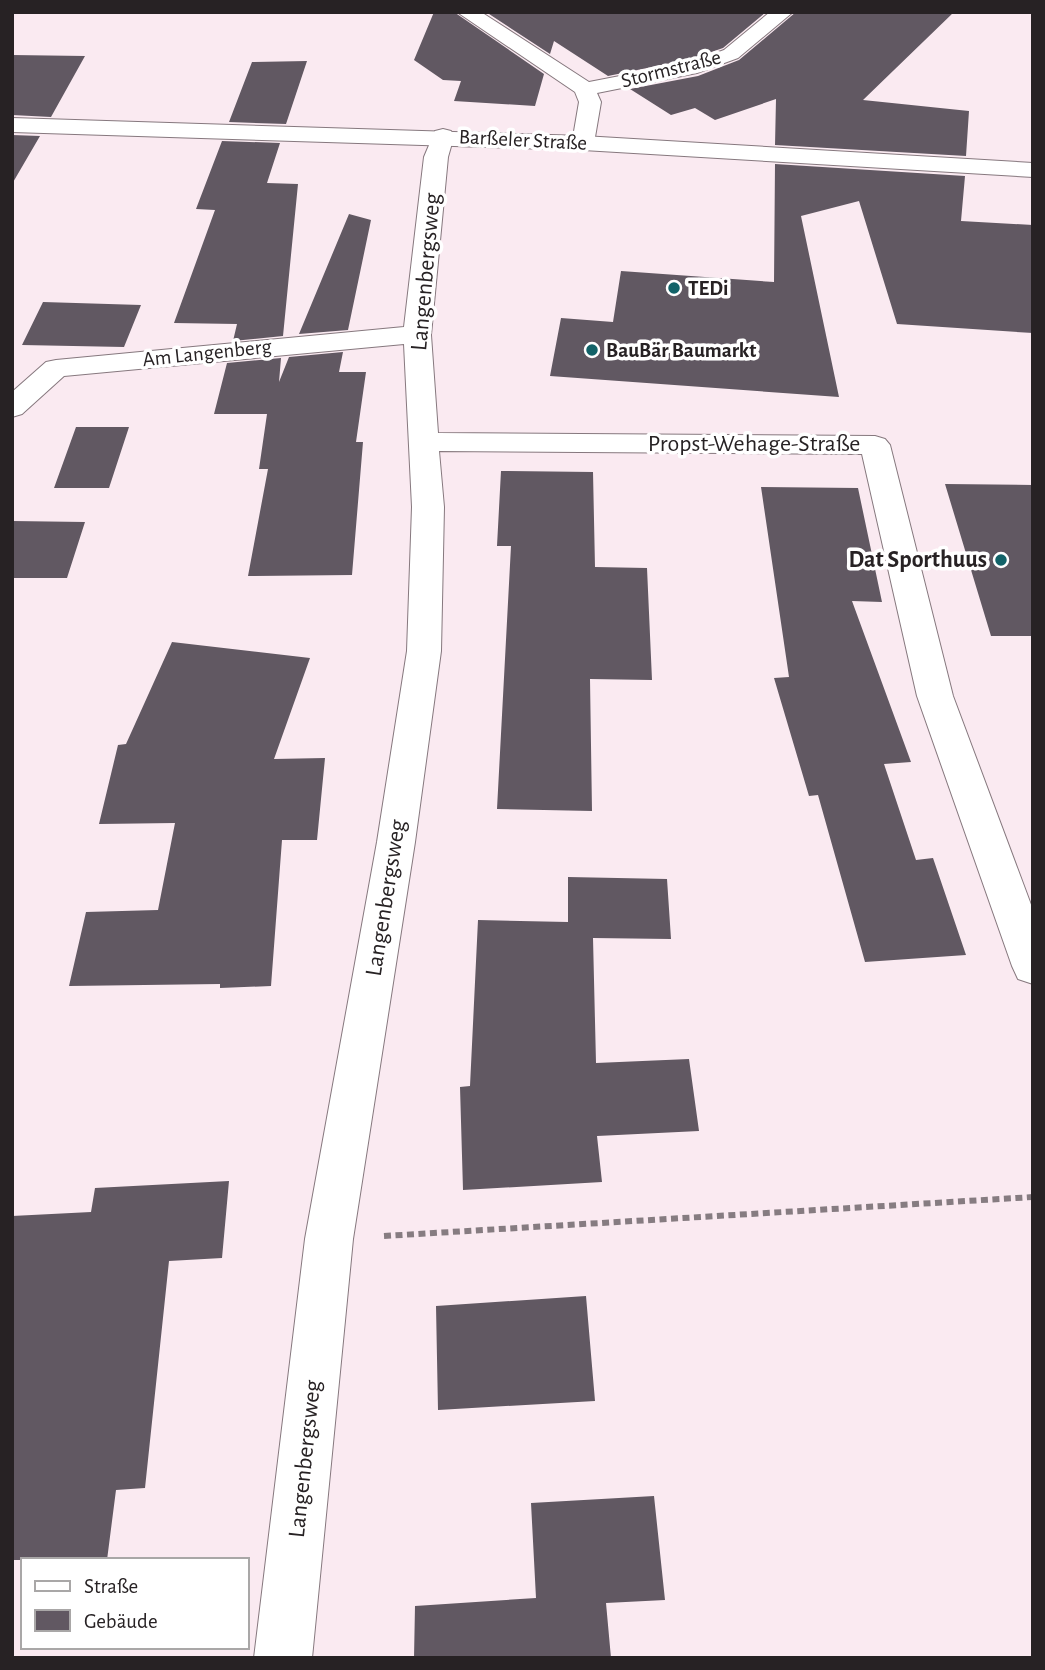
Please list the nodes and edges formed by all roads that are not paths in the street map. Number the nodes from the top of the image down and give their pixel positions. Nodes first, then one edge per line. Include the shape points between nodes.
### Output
1 (467, 12) edge
2 (783, 12) edge
3 (585, 89) junction
4 (12, 125) edge
5 (443, 136) junction
6 (583, 143) junction
7 (1033, 170) edge
8 (417, 334) junction
9 (12, 408) edge
10 (424, 442) junction
11 (1033, 967) edge
12 (283, 1658) edge

1 - 3 street
2 - 3 street, Stormstraße via 731,54 697,67
3 - 6 street via 590,102
4 - 5 street, Barßeler Straße
5 - 6 street, Barßeler Straße
5 - 8 street, Langenbergsweg via 436,157
6 - 7 street, Barßeler Straße
8 - 9 street, Am Langenberg via 56,368
8 - 10 street, Langenbergsweg
10 - 11 street, Propst-Wehage-Straße via 875,445 935,696
10 - 12 street, Langenbergsweg via 428,507 424,651 329,1239

